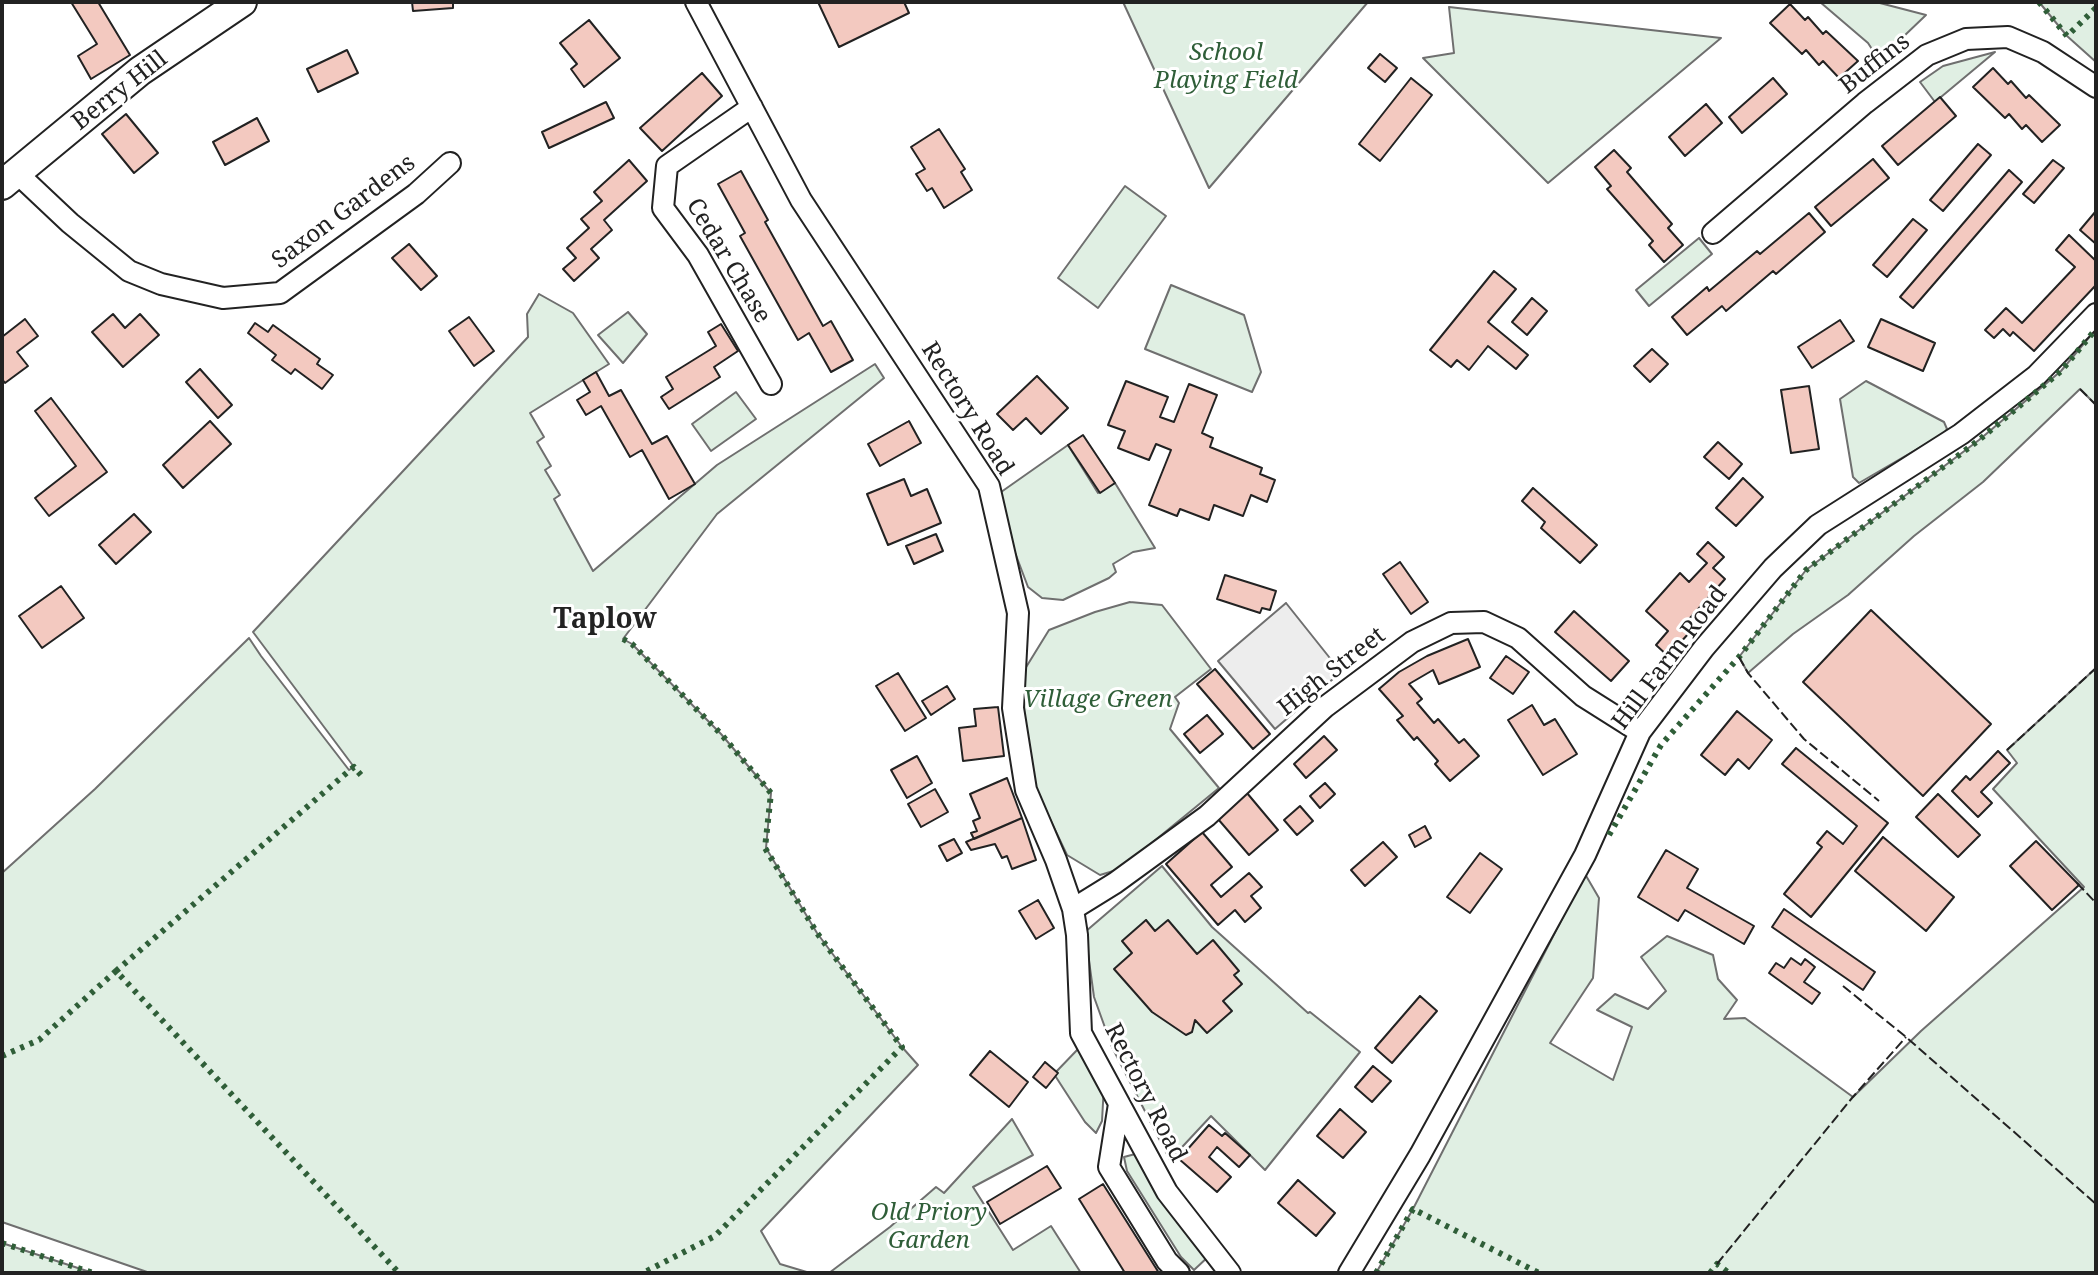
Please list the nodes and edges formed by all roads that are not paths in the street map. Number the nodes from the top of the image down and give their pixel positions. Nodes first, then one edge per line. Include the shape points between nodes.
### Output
1 (242, 2) edge
2 (696, 2) edge
3 (2096, 87) edge
4 (752, 107) junction
5 (450, 163) dead end
6 (10, 179) edge
7 (1713, 233) dead end
8 (2096, 314) edge
9 (771, 384) dead end
10 (1640, 732) junction
11 (1073, 909) junction
12 (1119, 1104) junction
13 (1179, 1273) edge
14 (1230, 1273) edge
15 (1349, 1273) edge

1 - 6 street, Berry Hill via 140,71
2 - 4 street, Rectory Road
3 - 7 street, Buffins via 2043,52 2008,37 1966,39 1927,55
4 - 9 street, Cedar Chase via 667,166 663,208 698,255
4 - 11 street, Rectory Road via 801,200 989,486 1018,613 1013,708 1026,790
5 - 6 street, Saxon Gardens via 280,293 223,298 129,271
8 - 10 street, Hill Farm Road via 2036,376 1961,434 1818,525 1773,568
10 - 11 street, High Street via 1583,696 1518,638 1484,622 1451,623 1412,642 1337,698 1207,816
10 - 15 street, Hill Farm Road via 1585,855
11 - 12 street, Rectory Road via 1081,1033
12 - 13 street via 1109,1167
12 - 14 street, Rectory Road via 1167,1192

